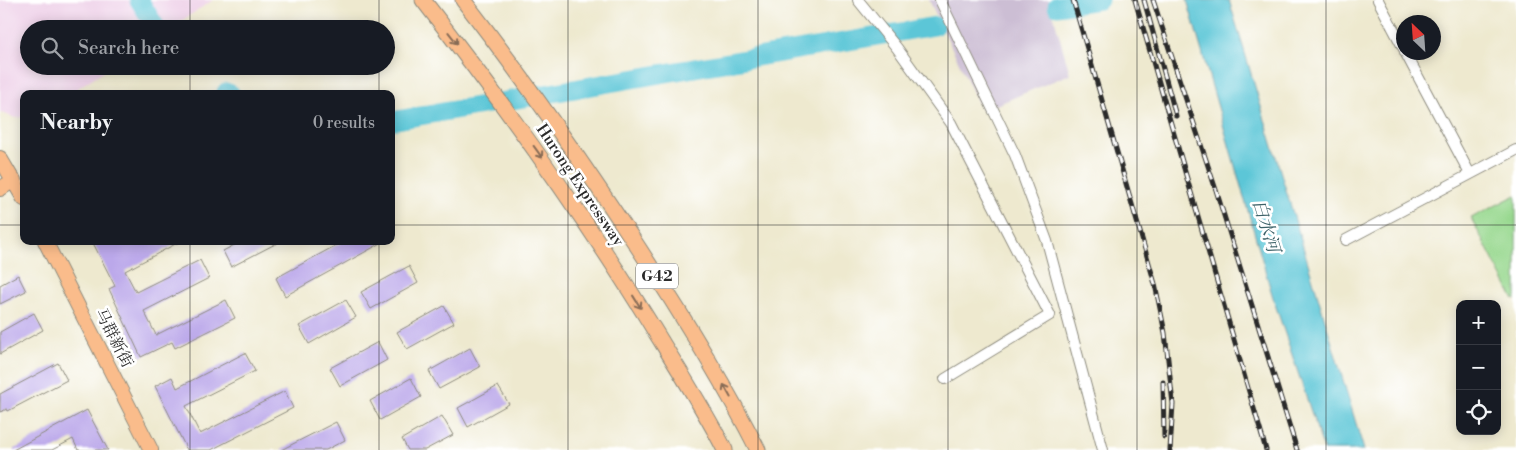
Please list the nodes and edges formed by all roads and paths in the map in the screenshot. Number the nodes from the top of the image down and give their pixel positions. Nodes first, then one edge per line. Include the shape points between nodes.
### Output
1 (423, 0) edge
2 (463, 0) edge
3 (940, 0) edge
4 (1378, 0) edge
5 (859, 2) edge
6 (1396, 34) edge
7 (1409, 60) edge
8 (1516, 150) edge
9 (1, 161) edge
10 (1470, 174) junction
11 (14, 180) junction
12 (0, 189) edge
13 (20, 191) edge
14 (1346, 240) dead end
15 (47, 245) edge
16 (945, 379) dead end
17 (739, 412) junction
18 (152, 450) edge
19 (725, 450) edge
20 (758, 450) edge
21 (763, 450) edge
22 (1103, 450) edge

1 -> 19 highway, Hurong Expressway / G42 via 554,174 636,299
17 -> 2 highway, Hurong Expressway / G42 via 694,334 545,109
3 - 22 street via 1015,155 1047,241
4 - 6 street
5 - 16 street via 951,123 1050,315
7 - 10 street
8 - 10 street
9 - 11 main road
10 - 14 street
11 - 12 main road
11 - 13 main road
15 - 18 main road, 马群新街
17 - 20 highway, Hurong Expressway / G42
17 - 21 highway

